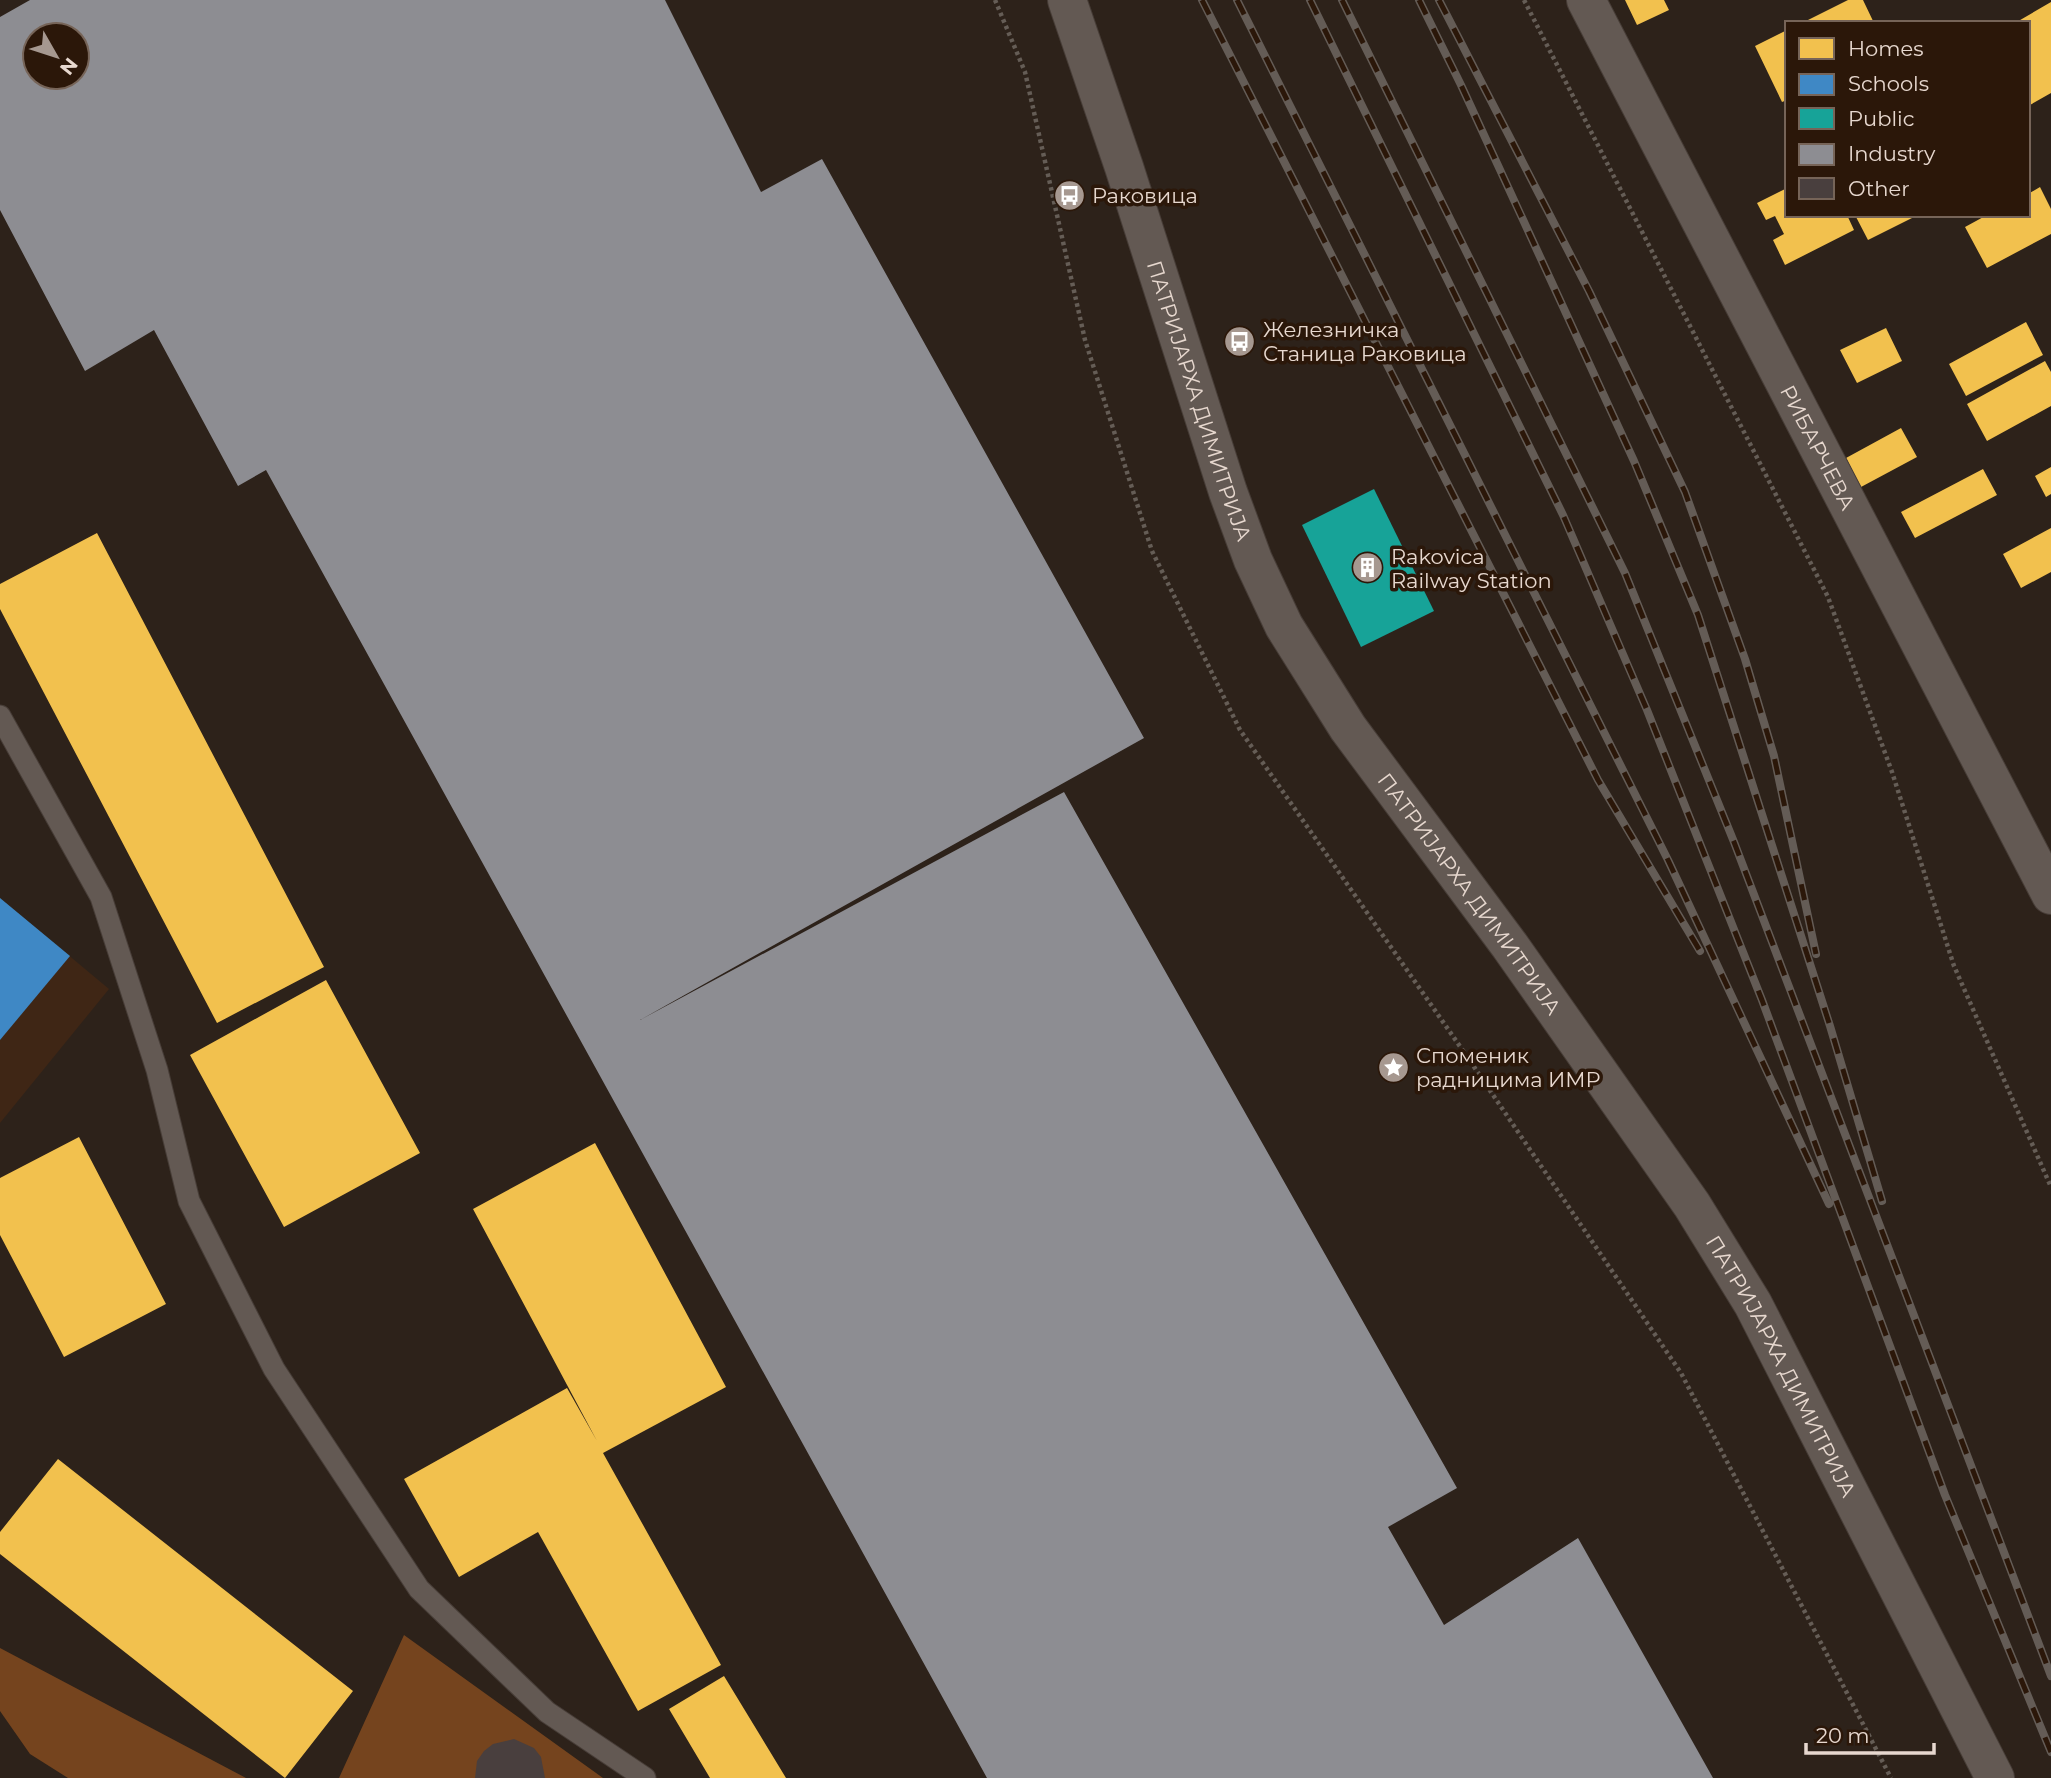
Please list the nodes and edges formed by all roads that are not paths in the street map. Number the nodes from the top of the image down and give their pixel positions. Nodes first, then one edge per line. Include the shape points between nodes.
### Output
1 (1067, 0) edge
2 (1586, 0) edge
3 (0, 716) edge
4 (2051, 895) edge
5 (645, 1778) edge
6 (1995, 1778) edge

1 - 6 main road, ПАТРИЈАРХА ДИМИТРИЈА via 1228,492 1284,626 1348,728 1510,946 1692,1205 1746,1293
2 - 4 main road, РИБАРЧЕВА
3 - 5 lane via 101,897 157,1070 189,1201 274,1369 419,1589 547,1712

